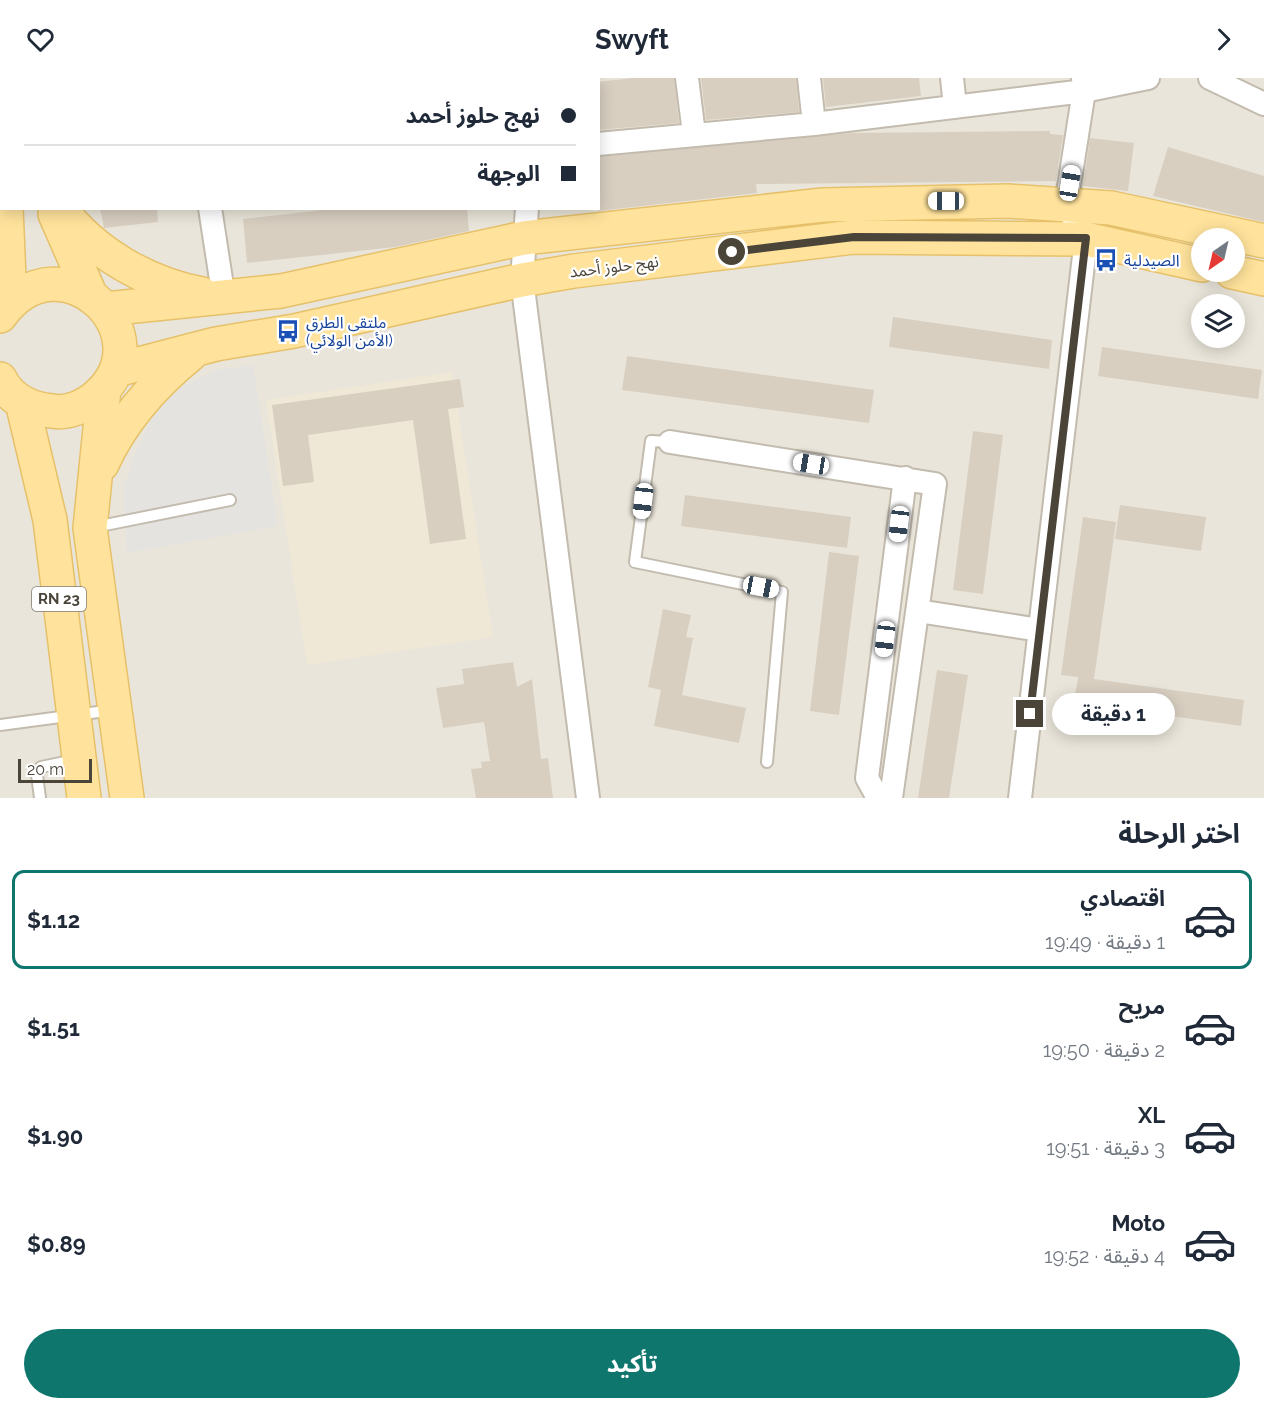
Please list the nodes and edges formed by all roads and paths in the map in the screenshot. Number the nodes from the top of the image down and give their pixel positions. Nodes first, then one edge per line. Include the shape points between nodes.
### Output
1 (687, 78) edge
2 (809, 78) edge
3 (952, 78) edge
4 (1148, 78) edge
5 (1210, 78) edge
6 (1083, 85) edge
7 (1264, 104) edge
8 (955, 107) junction
9 (814, 124) junction
10 (694, 134) junction
11 (600, 144) edge
12 (1066, 205) junction
13 (53, 210) edge
14 (62, 210) edge
15 (210, 210) edge
16 (5, 223) edge
17 (526, 223) edge
18 (1086, 238) junction
19 (1264, 241) edge
20 (1191, 263) edge
21 (1245, 275) edge
22 (1264, 279) edge
23 (522, 280) junction
24 (224, 299) junction
25 (98, 301) junction
26 (5, 309) edge
27 (196, 351) junction
28 (110, 380) junction
29 (6, 387) edge
30 (0, 428) edge
31 (670, 442) joint
32 (33, 454) junction
33 (905, 478) junction
34 (94, 483) junction
35 (230, 500) dead end
36 (90, 528) junction
37 (918, 610) junction
38 (1040, 630) junction
39 (115, 710) junction
40 (72, 714) junction
41 (0, 725) edge
42 (78, 760) junction
43 (767, 762) dead end
44 (40, 798) edge
45 (84, 798) edge
46 (127, 798) edge
47 (588, 798) edge
48 (878, 798) edge
49 (891, 798) edge
50 (1020, 798) edge

1 - 10 street
2 - 9 street
3 - 8 street
4 - 6 street
5 - 7 street
6 - 8 street
6 - 12 street
8 - 9 street
9 - 10 street
10 - 11 street
12 - 17 main road via 1008,201 823,205
12 - 18 street
12 - 19 main road via 1111,208
13 - 25 main road
14 - 24 main road via 99,248 137,272 180,290
15 - 24 street
16 - 26 main road
17 - 23 street
17 - 24 main road via 281,291
18 - 20 main road, نهج حلوز أحمد
18 - 23 main road, نهج حلوز أحمد via 854,237
18 - 38 street
21 - 22 main road
23 - 27 main road, نهج حلوز أحمد
23 - 47 street
24 - 25 main road
25 - 26 main road via 70,285 49,284 28,290
25 - 28 main road via 116,328 119,349
27 - 28 main road, نهج حلوز أحمد
27 - 34 main road via 161,380 125,423
28 - 29 main road via 91,402 66,411 38,410
28 - 34 main road, RN 23
29 - 32 main road, RN 23
30 - 32 main road
31 - 33 street
31 - 43 lane via 651,441 635,562 782,592
32 - 40 main road, RN 23 via 50,520
33 - 37 street via 935,484
33 - 48 street via 867,778
34 - 36 main road, RN 23
35 - 36 lane
36 - 39 main road, RN 23
37 - 38 street
37 - 49 street
38 - 50 street
39 - 40 lane
39 - 46 main road, RN 23
40 - 41 lane
40 - 42 main road, RN 23
42 - 44 lane via 41,767 37,776
42 - 45 main road, RN 23

